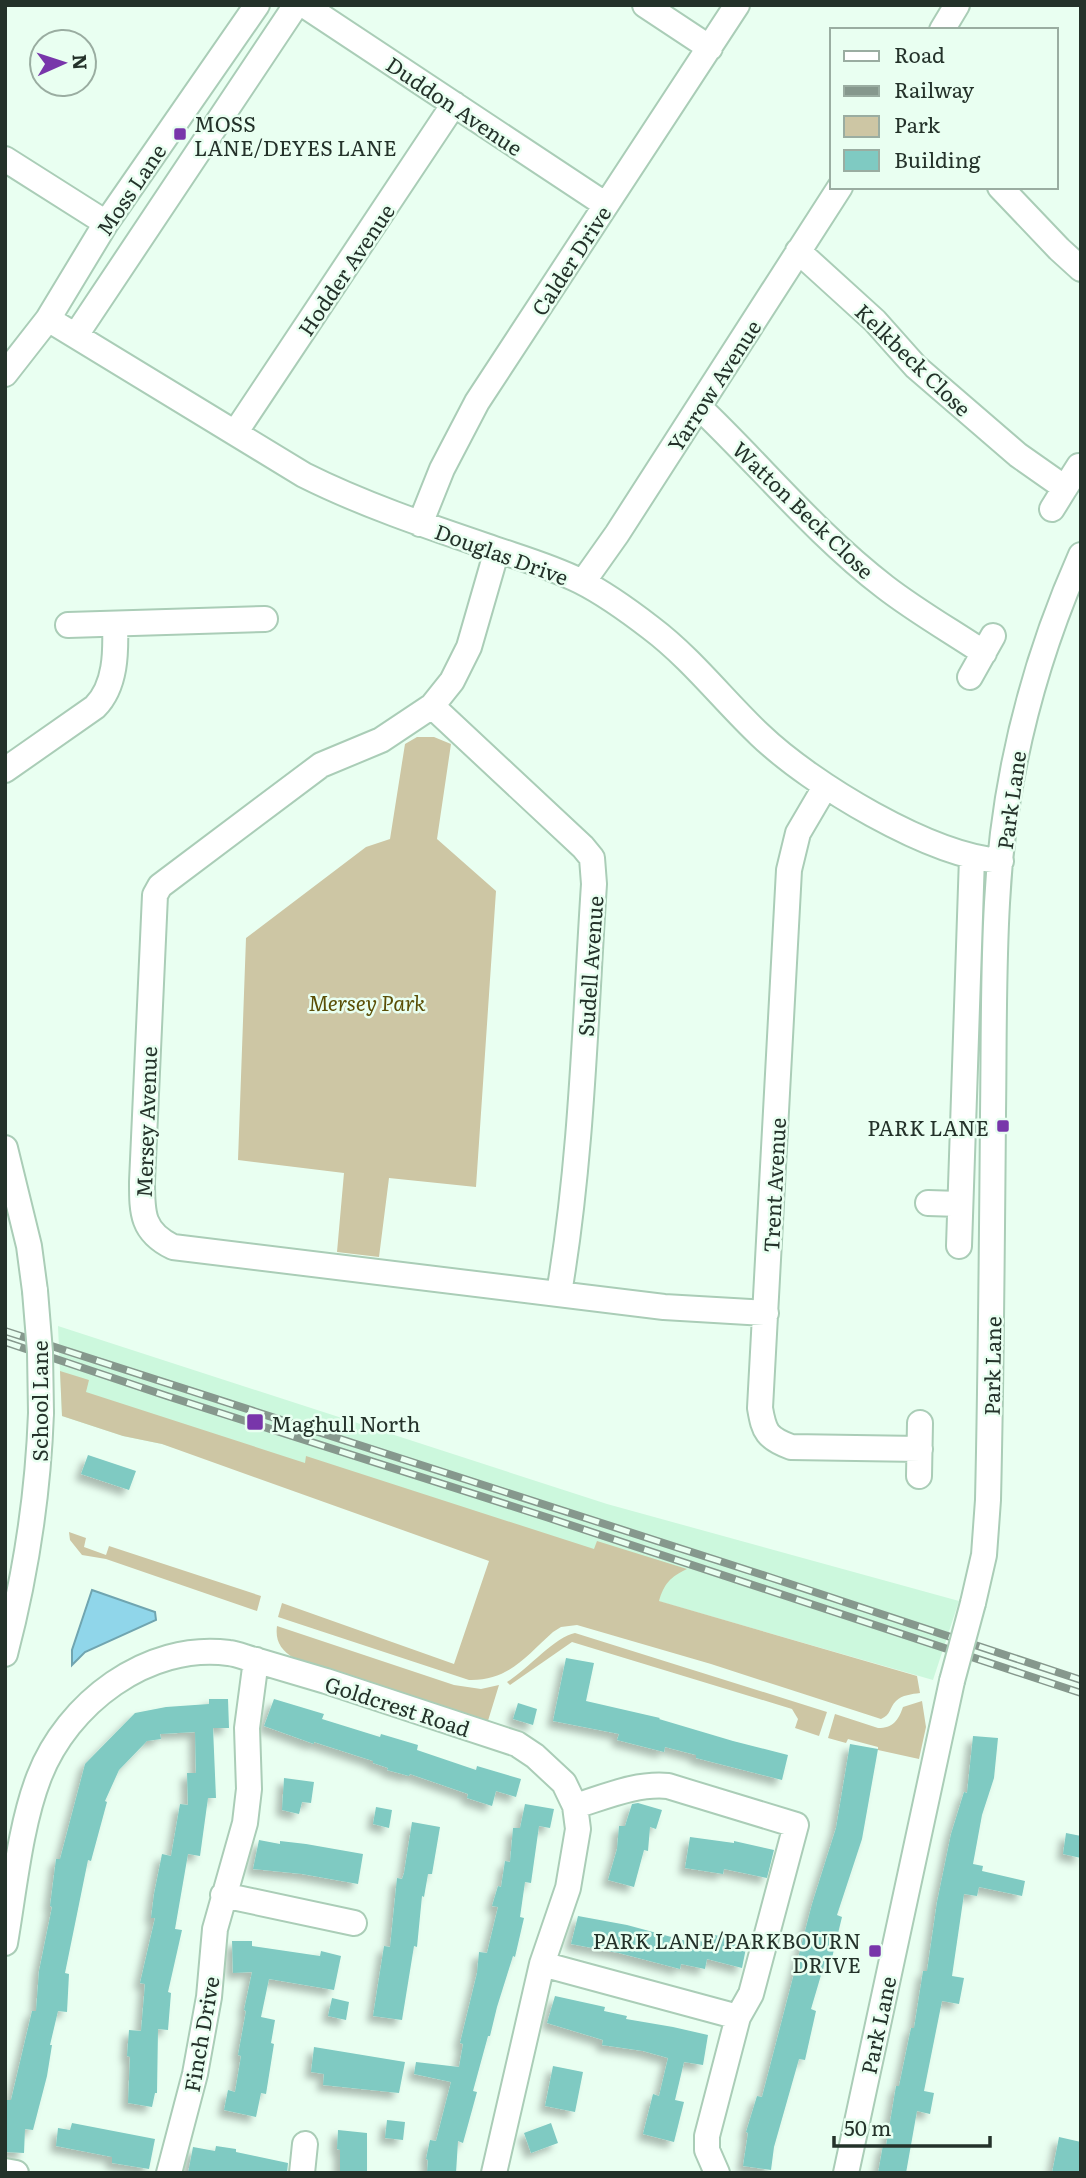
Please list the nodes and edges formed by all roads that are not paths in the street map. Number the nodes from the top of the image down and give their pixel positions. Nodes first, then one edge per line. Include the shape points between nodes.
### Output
1 (257, 5) edge
2 (296, 5) edge
3 (304, 5) edge
4 (645, 5) edge
5 (737, 5) edge
6 (957, 5) edge
7 (943, 28) edge
8 (710, 48) junction
9 (454, 104) junction
10 (5, 159) edge
11 (839, 189) edge
12 (1002, 189) edge
13 (606, 205) junction
14 (106, 223) junction
15 (798, 251) junction
16 (1081, 269) edge
17 (48, 319) junction
18 (76, 335) junction
19 (5, 374) edge
20 (699, 407) junction
21 (235, 433) junction
22 (1079, 466) edge
23 (1065, 488) junction
24 (1052, 509) dead end
25 (420, 524) junction
26 (497, 550) junction
27 (1081, 555) edge
28 (583, 582) junction
29 (265, 620) dead end
30 (115, 624) junction
31 (68, 625) dead end
32 (970, 677) dead end
33 (432, 706) junction
34 (5, 770) edge
35 (825, 787) junction
36 (972, 857) junction
37 (1001, 861) junction
38 (5, 1148) edge
39 (928, 1203) dead end
40 (960, 1204) junction
41 (959, 1246) dead end
42 (559, 1293) junction
43 (766, 1313) junction
44 (920, 1423) dead end
45 (920, 1449) junction
46 (919, 1476) dead end
47 (15, 1580) edge
48 (5, 1654) edge
49 (256, 1660) junction
50 (575, 1806) junction
51 (223, 1895) junction
52 (354, 1923) dead end
53 (5, 1943) edge
54 (542, 1964) junction
55 (738, 2017) junction
56 (305, 2144) dead end
57 (5, 2171) edge
58 (16, 2173) edge
59 (169, 2173) edge
60 (302, 2173) edge
61 (494, 2173) edge
62 (716, 2173) edge
63 (846, 2173) edge

1 - 14 street, Moss Lane
2 - 18 street
3 - 9 street, Duddon Avenue
4 - 8 street
5 - 8 street, Calder Drive
6 - 7 street
8 - 13 street, Calder Drive
9 - 13 street, Duddon Avenue
9 - 21 street, Hodder Avenue
10 - 14 street
11 - 15 street, Yarrow Avenue
12 - 16 street
13 - 25 street, Calder Drive via 477,402
14 - 17 street, Moss Lane
15 - 20 street, Yarrow Avenue
15 - 23 street, Kelkbeck Close via 875,321 916,367 1018,455
17 - 18 street, Douglas Drive
17 - 19 street, Moss Lane
18 - 21 street, Douglas Drive
20 - 28 street, Yarrow Avenue
20 - 32 street, Watton Beck Close via 792,503 885,587 988,645
21 - 25 street, Douglas Drive via 339,493
22 - 23 street
23 - 24 street
25 - 26 street, Douglas Drive
26 - 28 street, Douglas Drive
26 - 33 street, Mersey Avenue via 468,647 452,681
27 - 37 street, Park Lane via 1031,688 1016,752
28 - 35 street, Douglas Drive via 680,652 760,735
29 - 30 street
30 - 31 street
30 - 34 street via 116,648 105,698
33 - 42 street, Sudell Avenue via 592,858 576,1157
33 - 42 street, Mersey Avenue via 381,740 321,765 160,886 155,895 143,1217 151,1231 173,1247
35 - 36 street, Douglas Drive via 910,833
35 - 43 street, Trent Avenue via 797,833 789,870
36 - 37 street, Douglas Drive
36 - 40 street, Park Lane
37 - 63 street, Park Lane, bridge via 984,1555 952,1681
38 - 47 street, School Lane, bridge via 29,1246 40,1352 34,1510
39 - 40 street
40 - 41 street, Park Lane
42 - 43 street, Mersey Avenue via 664,1307
43 - 45 street, Trent Avenue via 761,1408 768,1434 791,1447
44 - 45 street
45 - 46 street
47 - 48 street, School Lane
49 - 50 street, Goldcrest Road via 517,1745 555,1773
49 - 51 street, Finch Drive via 247,1728 245,1823
49 - 53 street, Goldcrest Road via 208,1652 166,1659 122,1678 83,1707 50,1753 31,1799
50 - 54 street, Goldcrest Road via 578,1829 568,1888
50 - 55 street via 642,1786 668,1786 796,1825 751,1994
51 - 52 street
51 - 59 street, Finch Drive via 195,2074
54 - 55 street
54 - 61 street, Goldcrest Road
55 - 62 street via 707,2136
56 - 60 street
57 - 58 street

